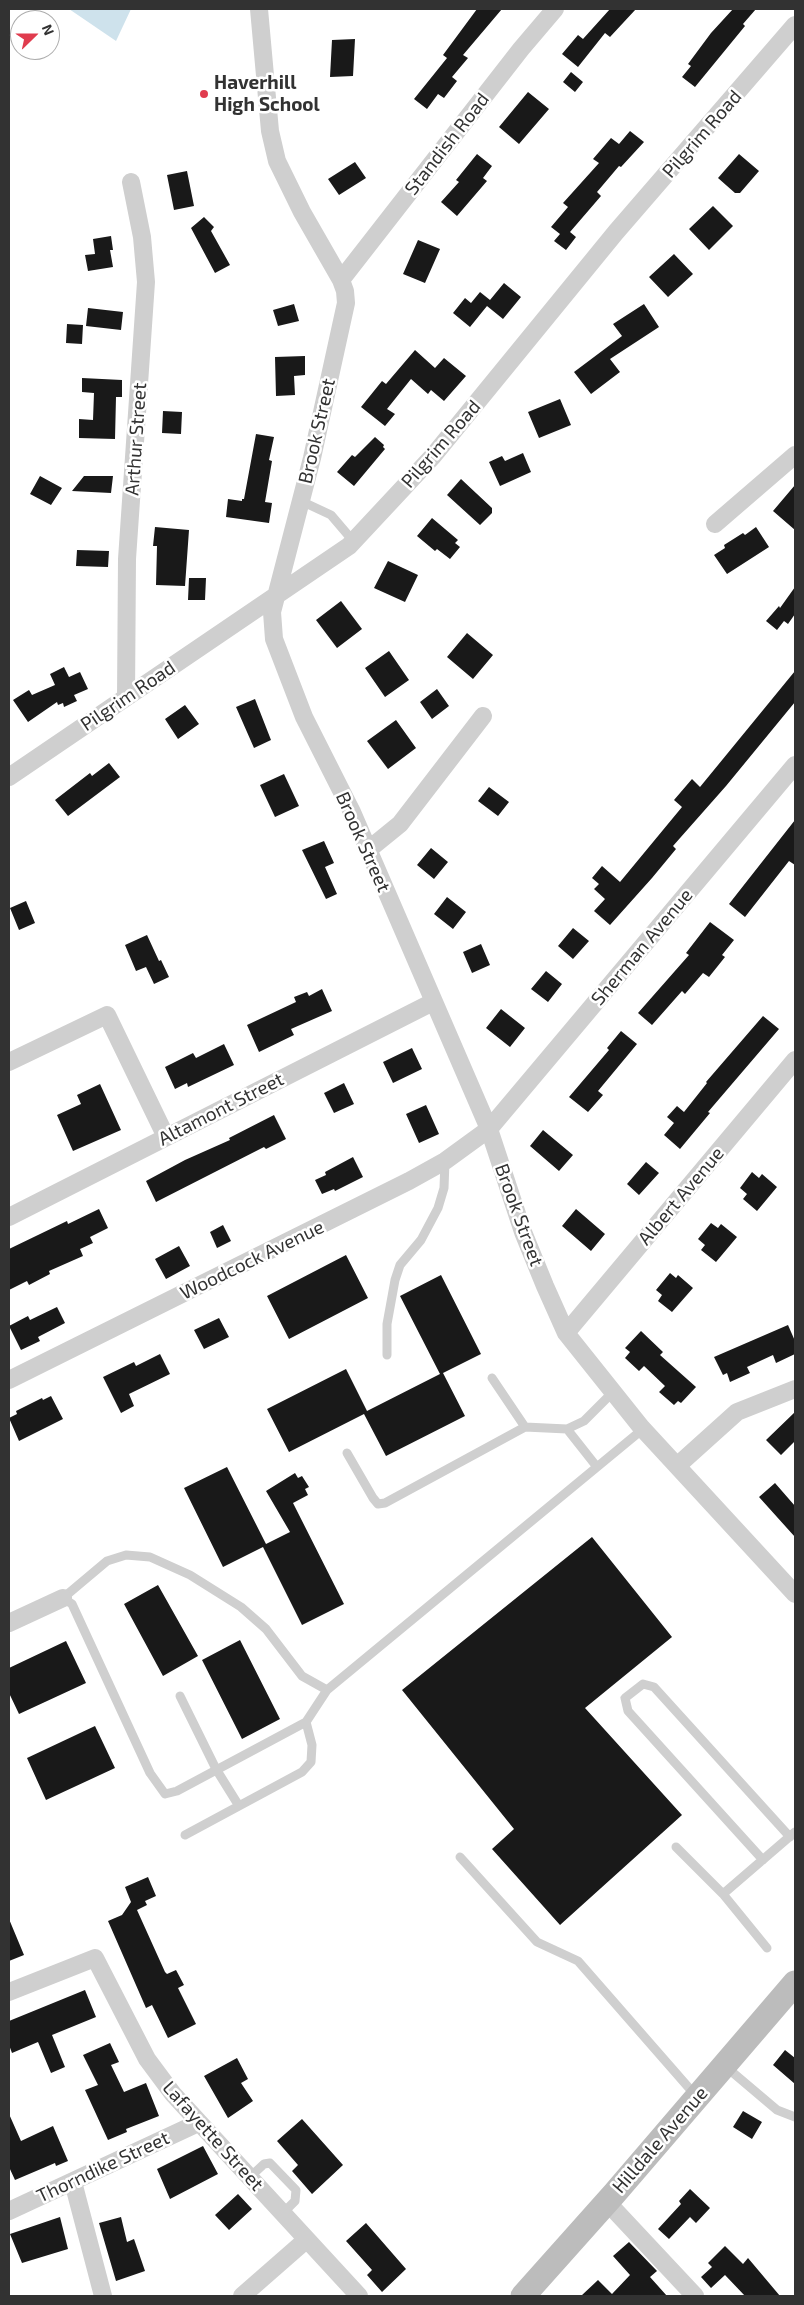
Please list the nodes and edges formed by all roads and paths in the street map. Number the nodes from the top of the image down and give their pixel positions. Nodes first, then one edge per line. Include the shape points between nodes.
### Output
1 (260, 9) edge
2 (555, 9) edge
3 (793, 31) edge
4 (131, 182) dead end
5 (341, 280) junction
6 (795, 455) edge
7 (300, 501) junction
8 (715, 524) dead end
9 (354, 542) junction
10 (275, 598) junction
11 (126, 697) junction
12 (483, 716) dead end
13 (795, 765) edge
14 (9, 777) edge
15 (368, 850) junction
16 (433, 1002) junction
17 (795, 1060) edge
18 (9, 1062) edge
19 (489, 1129) junction
20 (166, 1137) junction
21 (445, 1161) junction
22 (9, 1217) edge
23 (566, 1332) junction
24 (387, 1355) dead end
25 (492, 1378) dead end
26 (9, 1380) edge
27 (795, 1389) edge
28 (613, 1392) junction
29 (525, 1427) junction
30 (643, 1428) junction
31 (567, 1429) junction
32 (348, 1452) dead end
33 (677, 1466) junction
34 (597, 1467) junction
35 (795, 1594) edge
36 (63, 1598) junction
37 (9, 1623) edge
38 (328, 1690) junction
39 (180, 1696) dead end
40 (306, 1722) junction
41 (216, 1770) junction
42 (239, 1806) junction
43 (793, 1834) edge
44 (185, 1835) dead end
45 (676, 1847) dead end
46 (460, 1856) dead end
47 (763, 1860) junction
48 (723, 1894) junction
49 (767, 1948) dead end
50 (795, 1983) edge
51 (9, 1992) edge
52 (725, 2066) junction
53 (697, 2098) junction
54 (795, 2117) edge
55 (198, 2122) junction
56 (250, 2177) junction
57 (73, 2182) junction
58 (607, 2202) junction
59 (9, 2211) edge
60 (282, 2214) junction
61 (306, 2240) junction
62 (103, 2296) edge
63 (242, 2296) edge
64 (359, 2296) edge
65 (523, 2296) edge
66 (695, 2296) edge

1 - 5 street, Brook Street via 270,130 277,161
2 - 5 street, Standish Road via 521,48
3 - 9 street, Pilgrim Road via 616,232 433,456
4 - 11 street, Arthur Street via 142,237 146,282 127,559
5 - 7 street, Brook Street via 346,303
6 - 8 street
7 - 9 lane via 332,515
7 - 10 street, Brook Street
9 - 10 street, Pilgrim Road
10 - 11 street, Pilgrim Road
10 - 15 street, Brook Street via 272,612 274,639 304,717
11 - 14 street, Pilgrim Road
12 - 15 street via 400,824
13 - 19 street, Sherman Avenue
15 - 16 street, Brook Street
16 - 19 street, Brook Street
16 - 20 street, Altamont Street
17 - 23 street, Albert Avenue
18 - 20 street via 107,1015
19 - 21 street, Woodcock Avenue
19 - 23 street, Brook Street via 523,1232
20 - 22 street, Altamont Street
21 - 24 lane via 444,1188 438,1208 420,1240 400,1265 395,1280 387,1324
21 - 26 street, Woodcock Avenue via 409,1182
23 - 28 street, Brook Street
25 - 29 lane
27 - 33 street via 736,1412
28 - 30 street, Brook Street
28 - 31 lane via 584,1421
29 - 31 lane
29 - 32 lane via 378,1504
30 - 33 street, Brook Street
30 - 34 lane
31 - 34 lane
33 - 35 street, Brook Street
34 - 38 lane
36 - 37 street
36 - 38 lane via 107,1561 126,1555 150,1557 190,1575 241,1607 266,1629 302,1676
36 - 41 lane via 72,1604 150,1773 165,1794
38 - 40 lane
39 - 41 lane
40 - 41 lane
40 - 42 lane via 312,1745 311,1762 302,1772
41 - 42 lane
42 - 44 lane
43 - 47 lane
43 - 47 lane via 654,1687 643,1684 626,1698 628,1711
45 - 48 lane
46 - 53 lane via 537,1942 578,1961
47 - 48 lane
48 - 49 lane
50 - 52 main road, Hilldale Avenue
51 - 55 street, Lafayette Street via 95,1958 147,2059
52 - 53 main road, Hilldale Avenue
52 - 54 lane via 777,2110
53 - 58 main road, Hilldale Avenue
55 - 56 street, Lafayette Street
55 - 57 street, Thorndike Street
56 - 60 street, Lafayette Street
56 - 60 lane via 264,2164 270,2163 296,2190 294,2201
57 - 59 street, Thorndike Street
57 - 62 street
58 - 65 main road, Hilldale Avenue
58 - 66 street
60 - 61 street, Lafayette Street
61 - 63 street
61 - 64 street, Lafayette Street

